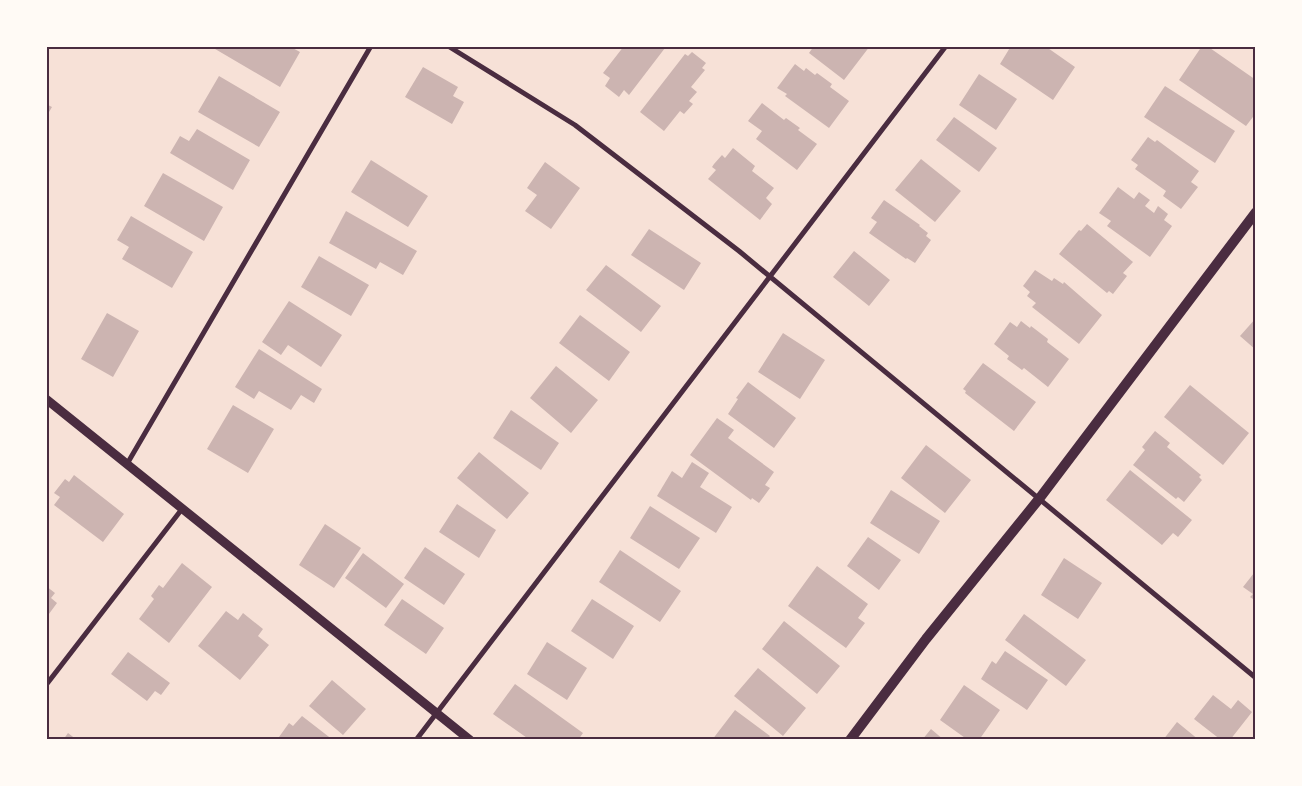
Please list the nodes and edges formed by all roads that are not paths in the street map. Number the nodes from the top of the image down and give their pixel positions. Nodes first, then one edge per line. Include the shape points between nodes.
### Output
1 (371, 46) edge
2 (448, 46) edge
3 (946, 46) edge
4 (1256, 212) edge
5 (770, 277) junction
6 (46, 399) edge
7 (127, 464) junction
8 (1039, 499) junction
9 (182, 509) junction
10 (1256, 678) edge
11 (46, 685) edge
12 (436, 713) junction
13 (416, 740) edge
14 (470, 740) edge
15 (850, 740) edge

1 - 7 street
2 - 5 street via 575,125
3 - 5 street
4 - 8 main road
5 - 8 street
5 - 12 street
6 - 7 street
7 - 9 street
8 - 10 street
8 - 15 main road via 926,638
9 - 11 street
9 - 12 street
12 - 13 street
12 - 14 street

